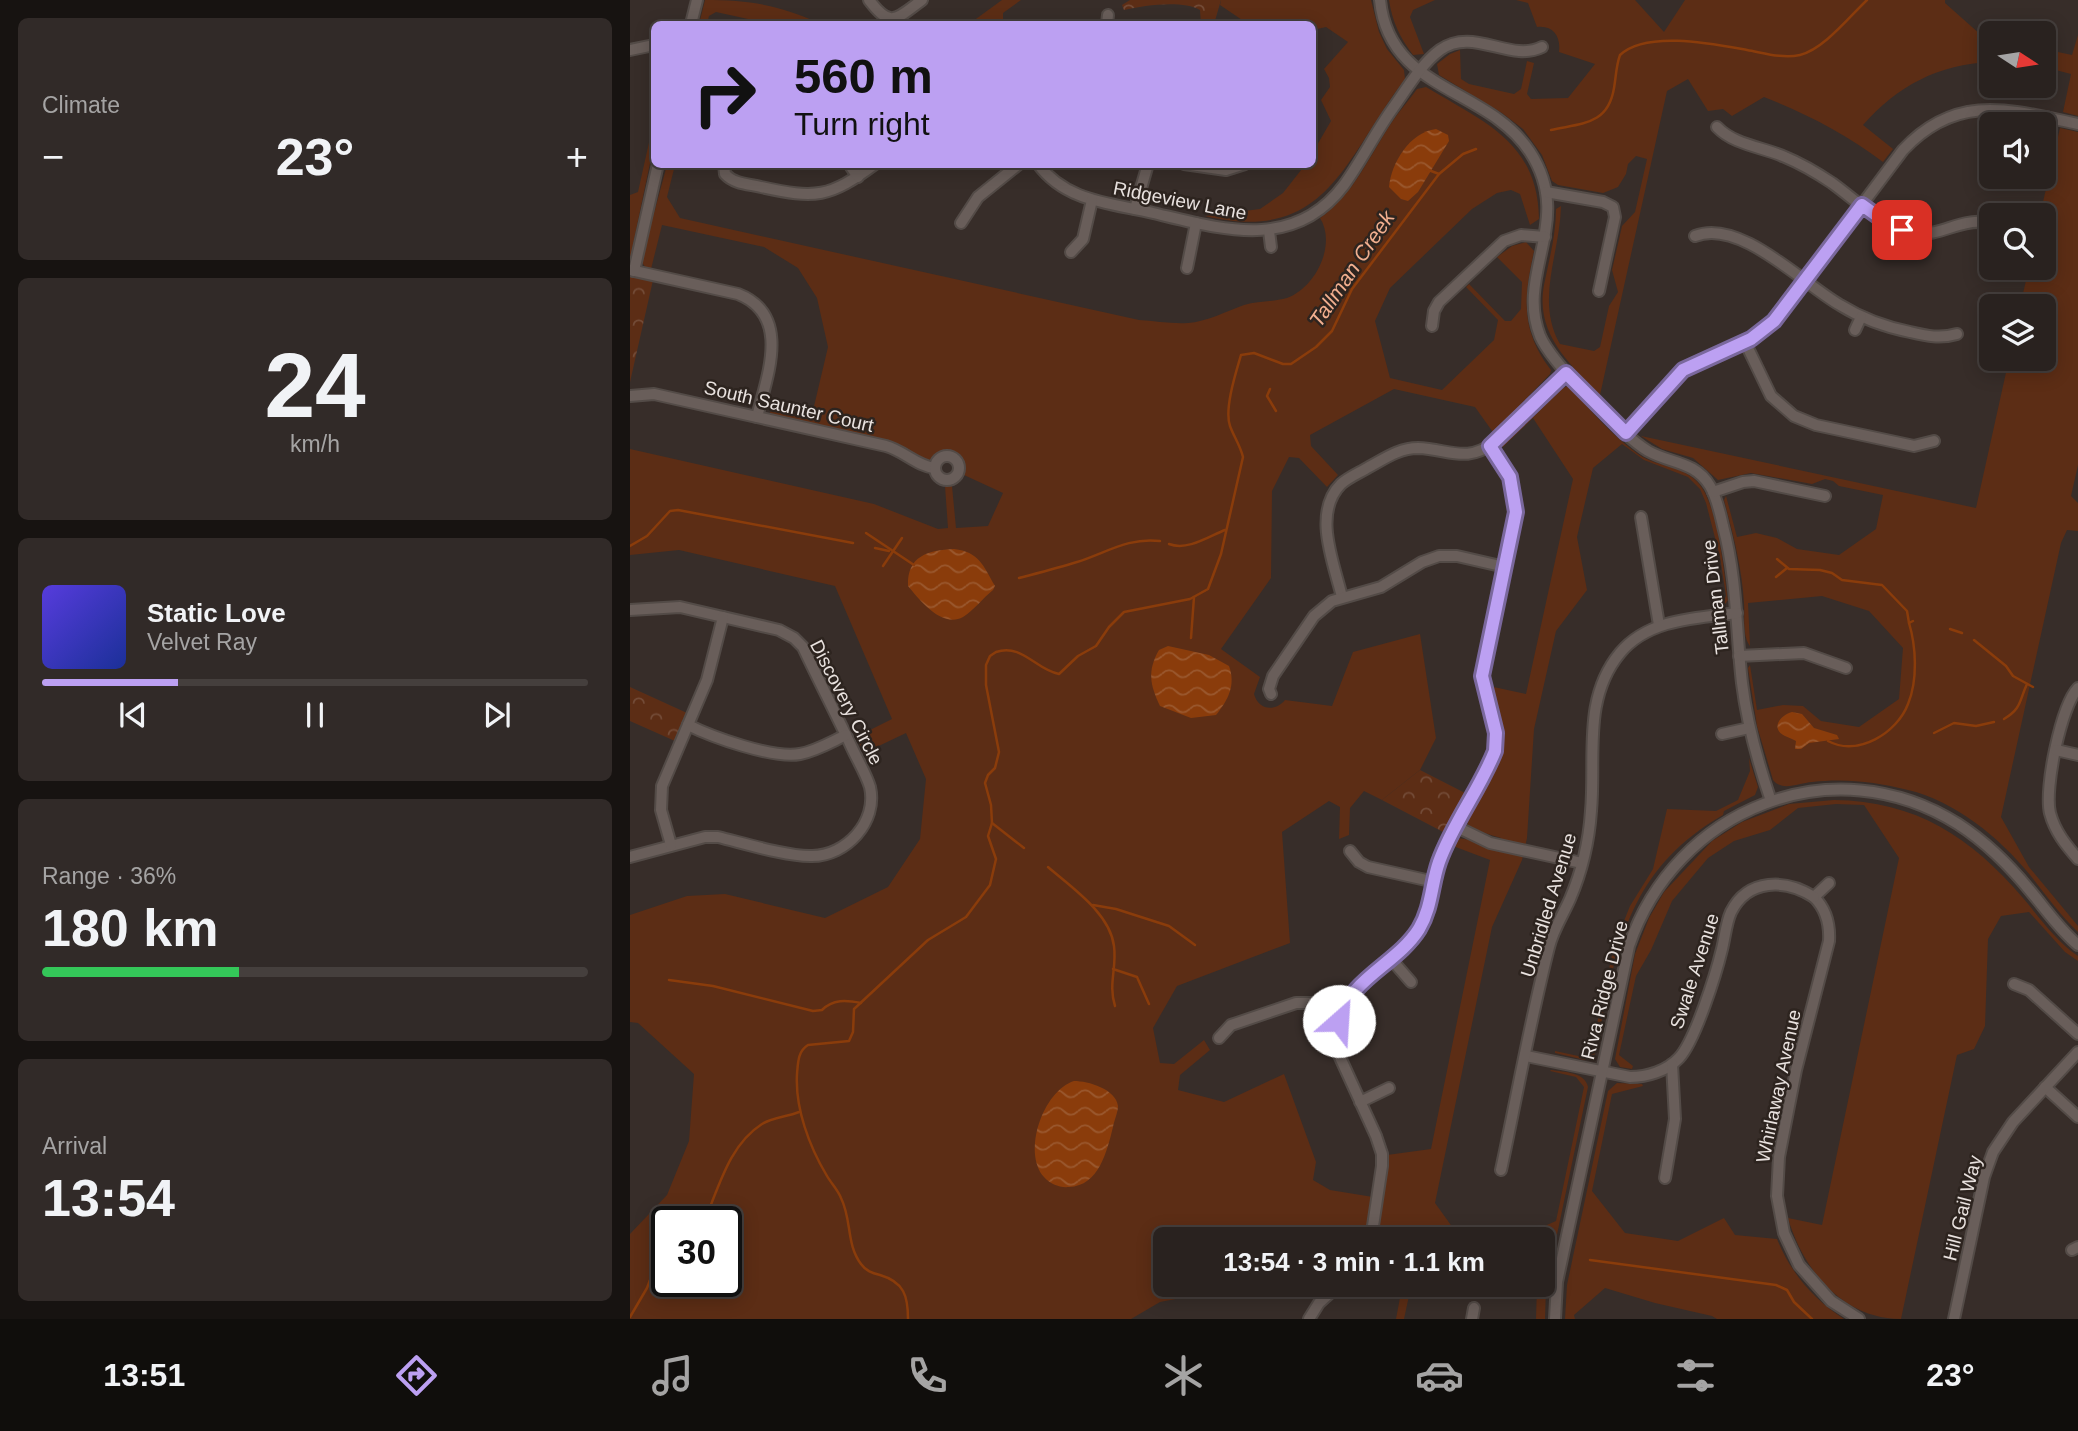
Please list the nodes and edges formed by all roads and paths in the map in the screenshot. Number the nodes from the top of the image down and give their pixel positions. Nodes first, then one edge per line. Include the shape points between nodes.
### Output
1 (697, 0) edge
2 (869, 0) edge
3 (922, 0) edge
4 (1380, 0) edge
5 (692, 21) edge
6 (887, 21) edge
7 (890, 21) edge
8 (651, 46) edge
9 (1542, 47) dead end
10 (630, 50) edge
11 (1420, 72) junction
12 (2078, 124) edge
13 (1717, 127) dead end
14 (658, 168) edge
15 (852, 168) edge
16 (870, 168) edge
17 (1014, 168) edge
18 (1042, 168) edge
19 (1146, 168) edge
20 (1212, 168) edge
21 (1232, 168) edge
22 (723, 172) edge
23 (858, 177) junction
24 (1546, 192) junction
25 (1092, 200) junction
26 (1862, 205) junction
27 (1135, 209) junction
28 (1979, 222) edge
29 (961, 223) dead end
30 (1196, 223) junction
31 (1269, 231) junction
32 (1695, 236) dead end
33 (1545, 237) junction
34 (1271, 247) dead end
35 (1071, 252) dead end
36 (1187, 268) dead end
37 (632, 270) edge
38 (1806, 281) junction
39 (1600, 291) dead end
40 (1861, 317) junction
41 (1432, 326) dead end
42 (1855, 330) dead end
43 (1957, 334) dead end
44 (1745, 342) junction
45 (1566, 373) junction
46 (630, 396) edge
47 (757, 417) junction
48 (1626, 433) junction
49 (1934, 441) dead end
50 (1490, 446) junction
51 (935, 468) dead end
52 (1713, 492) junction
53 (1825, 496) dead end
54 (1641, 517) dead end
55 (1505, 567) junction
56 (1342, 597) junction
57 (630, 610) edge
58 (1737, 613) junction
59 (723, 617) junction
60 (1659, 625) junction
61 (1740, 656) junction
62 (1846, 668) dead end
63 (2077, 689) edge
64 (1271, 694) dead end
65 (688, 725) junction
66 (1749, 728) junction
67 (1722, 734) dead end
68 (846, 735) junction
69 (2056, 750) junction
70 (2078, 754) edge
71 (1771, 801) junction
72 (1457, 827) junction
73 (671, 845) junction
74 (1350, 851) dead end
75 (630, 857) edge
76 (2078, 859) edge
77 (1582, 863) junction
78 (1435, 881) junction
79 (1829, 883) dead end
80 (1814, 897) junction
81 (2078, 945) edge
82 (1391, 959) junction
83 (1411, 982) dead end
84 (2014, 984) dead end
85 (1341, 1013) junction
86 (2078, 1034) edge
87 (1219, 1038) dead end
88 (2078, 1052) edge
89 (1526, 1056) junction
90 (1672, 1064) junction
91 (1601, 1072) junction
92 (2045, 1087) junction
93 (1389, 1088) dead end
94 (1360, 1102) junction
95 (2078, 1117) edge
96 (1501, 1170) dead end
97 (1665, 1178) dead end
98 (1373, 1227) edge
99 (1326, 1297) edge
100 (1309, 1319) edge
101 (1555, 1319) edge
102 (1859, 1319) edge
103 (1954, 1319) edge

1 - 5 street
2 - 6 street
3 - 7 street
4 - 11 street, Tallman Drive via 1393,41
8 - 10 street
9 - 11 street, Ridgeview Lane via 1527,52 1475,41 1457,43 1436,53
11 - 24 street, Tallman Drive via 1515,134 1535,160
11 - 31 street, Ridgeview Lane via 1336,194 1305,218
12 - 26 street via 2005,109 1948,118 1906,146
13 - 26 street via 1734,139 1801,164
14 - 37 street
15 - 23 street
16 - 23 street
17 - 29 street via 978,197
18 - 25 street, Ridgeview Lane via 1058,185
19 - 27 street
20 - 21 street
22 - 23 street via 733,180 806,195 833,191
24 - 33 street, Tallman Drive
24 - 39 street via 1613,207 1615,217
25 - 27 street, Ridgeview Lane
25 - 35 street via 1083,239
26 - 28 street via 1887,223 1913,233 1938,233
26 - 38 street
27 - 30 street, Ridgeview Lane
30 - 31 street, Ridgeview Lane via 1242,232
30 - 36 street
31 - 34 street
32 - 38 street via 1712,232 1738,240
33 - 41 street via 1521,235 1499,244 1439,302
33 - 45 street, Tallman Drive via 1534,289 1535,316 1543,343
37 - 47 street via 738,294 761,311 773,347
38 - 40 street
38 - 44 street via 1774,321
40 - 42 street
40 - 43 street via 1938,338
44 - 48 street via 1683,370
44 - 49 street via 1770,396 1794,416 1815,425 1914,446
45 - 48 street, Tallman Drive
45 - 50 street
46 - 47 street, South Saunter Court via 651,394
47 - 51 street, South Saunter Court via 891,447
48 - 52 street, Tallman Drive via 1652,453 1695,469
50 - 55 street via 1510,477 1516,502
50 - 56 street via 1462,455 1402,450 1343,483 1333,494 1326,520
52 - 53 street via 1754,481
52 - 58 street, Tallman Drive via 1731,558
54 - 60 street
55 - 56 street via 1438,556 1381,587
55 - 72 street via 1482,676 1496,746
56 - 64 street via 1314,616 1273,676
57 - 59 street, Discovery Circle via 680,607
58 - 60 street, Unbridled Avenue
58 - 61 street, Tallman Drive
59 - 65 street via 709,676
59 - 68 street, Discovery Circle via 779,631 799,643
60 - 77 street, Unbridled Avenue via 1623,649 1601,689 1592,729 1591,810
61 - 62 street via 1804,653
61 - 66 street, Tallman Drive
63 - 69 street via 2066,705
65 - 68 street via 723,740 786,755 812,751
65 - 73 street via 661,792
66 - 67 street
66 - 71 street, Tallman Drive
68 - 73 street, Discovery Circle via 871,800 864,824 842,848 811,856 718,837
69 - 70 street
69 - 76 street via 2048,787 2049,810 2058,835
71 - 81 street, Riva Ridge Drive via 1815,791 1856,790 1897,797 1933,810 1996,854
71 - 91 street, Riva Ridge Drive via 1704,837 1653,893 1627,954
72 - 77 street via 1490,843
72 - 78 street
73 - 75 street, Discovery Circle
74 - 78 street via 1368,867
77 - 89 street, Unbridled Avenue via 1549,945
78 - 82 street via 1423,921 1410,942
79 - 80 street
80 - 90 street, Swale Avenue via 1795,887 1772,884 1752,890 1738,902 1689,1042
80 - 102 street, Whirlaway Avenue via 1828,922 1829,941 1781,1146 1777,1205 1784,1233 1803,1272 1831,1301
82 - 83 street
82 - 85 street via 1355,990
84 - 86 street via 2029,990
85 - 87 street via 1309,1002 1290,1004 1231,1025
85 - 94 street via 1339,1055
88 - 92 street, Hill Gail Way
89 - 91 street
89 - 96 street, Unbridled Avenue
90 - 91 street via 1640,1077
90 - 97 street via 1675,1119
91 - 101 street, Riva Ridge Drive via 1558,1282
92 - 95 street
92 - 103 street, Hill Gail Way via 2005,1133 1988,1163
93 - 94 street
94 - 98 street via 1382,1154
99 - 100 street

